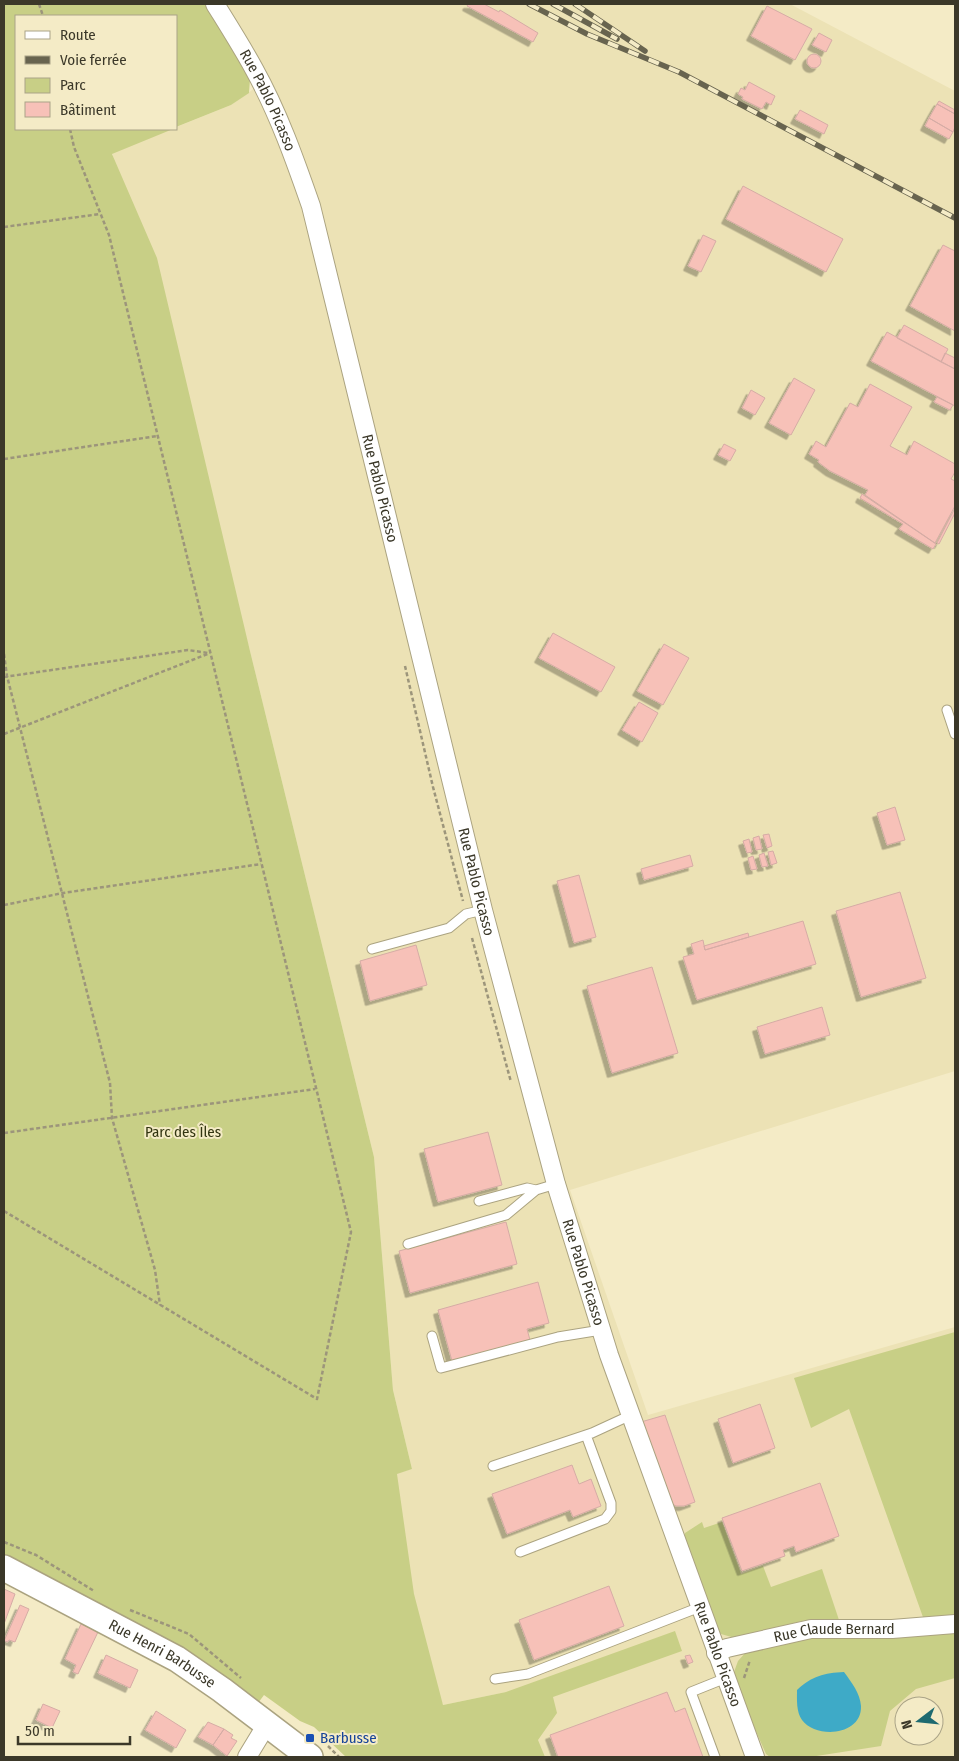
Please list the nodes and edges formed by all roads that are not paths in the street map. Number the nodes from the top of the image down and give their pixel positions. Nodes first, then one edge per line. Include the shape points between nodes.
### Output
1 (214, 4) edge
2 (946, 710) dead end
3 (955, 734) edge
4 (483, 910) junction
5 (372, 949) dead end
6 (556, 1184) junction
7 (536, 1190) junction
8 (479, 1201) dead end
9 (408, 1244) dead end
10 (601, 1330) junction
11 (432, 1336) dead end
12 (631, 1415) junction
13 (586, 1435) junction
14 (492, 1466) dead end
15 (520, 1552) dead end
16 (4, 1568) edge
17 (700, 1607) junction
18 (955, 1624) edge
19 (716, 1653) junction
20 (495, 1679) dead end
21 (727, 1681) junction
22 (267, 1724) junction
23 (247, 1757) edge
24 (310, 1757) edge
25 (715, 1757) edge
26 (755, 1757) edge

1 - 4 street, Rue Pablo Picasso via 261,82 294,157 311,206
2 - 3 lane
4 - 5 lane via 466,914 449,928
4 - 6 street, Rue Pablo Picasso
6 - 7 lane
6 - 10 street, Rue Pablo Picasso
7 - 8 lane via 527,1188
7 - 9 lane via 506,1215
10 - 11 lane via 558,1337 441,1368
10 - 12 street, Rue Pablo Picasso
12 - 13 lane
12 - 17 street, Rue Pablo Picasso
13 - 14 lane
13 - 15 lane via 611,1503 611,1512 605,1519
16 - 22 street, Rue Henri Barbusse via 177,1659
17 - 19 street, Rue Pablo Picasso
17 - 20 lane via 528,1674
18 - 19 street, Rue Claude Bernard via 892,1629 811,1629
19 - 21 street, Rue Pablo Picasso
21 - 25 lane via 691,1692
21 - 26 street, Rue Pablo Picasso
22 - 23 street
22 - 24 street, Rue Henri Barbusse

